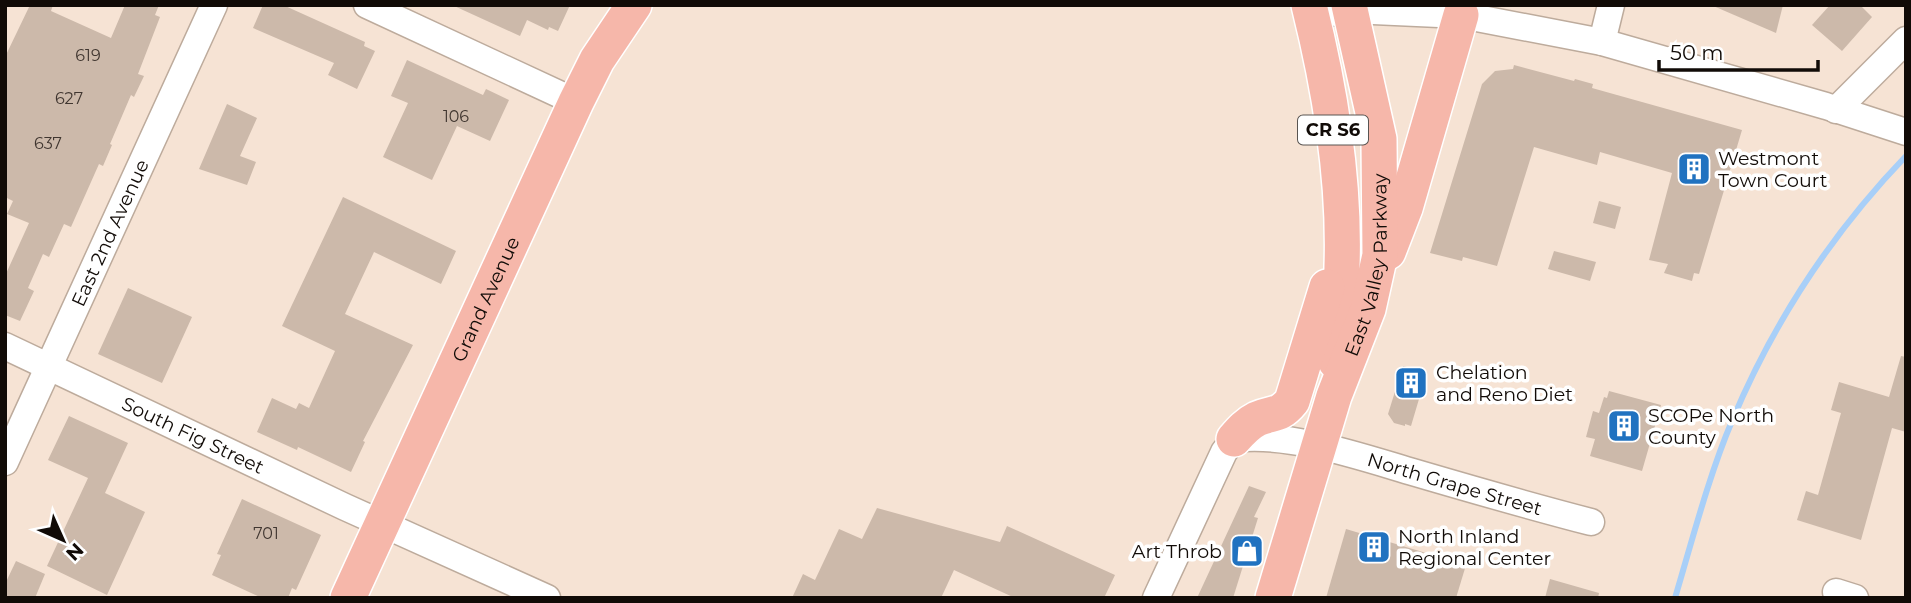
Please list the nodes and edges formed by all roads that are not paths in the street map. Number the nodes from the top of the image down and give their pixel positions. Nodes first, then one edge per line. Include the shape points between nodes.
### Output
1 (214, 5) edge
2 (368, 5) edge
3 (634, 5) edge
4 (1611, 5) edge
5 (1350, 8) edge
6 (1310, 11) edge
7 (1461, 15) junction
8 (619, 20) edge
9 (1906, 40) edge
10 (1602, 42) junction
11 (576, 102) junction
12 (1836, 110) junction
13 (1895, 129) edge
14 (1342, 233) junction
15 (1373, 291) junction
16 (5, 346) edge
17 (49, 367) junction
18 (1334, 396) junction
19 (1234, 439) junction
20 (1318, 447) junction
21 (5, 462) edge
22 (1591, 522) dead end
23 (383, 523) junction
24 (348, 598) edge
25 (547, 598) edge
26 (1156, 598) edge
27 (1273, 598) edge

1 - 17 street, East 2nd Avenue
2 - 11 street
3 - 8 main road, Grand Avenue
4 - 10 street
5 - 6 street
5 - 7 street
5 - 15 main road, East Valley Parkway / CR S6 via 1379,139 1380,255
6 - 14 main road, East Valley Parkway / CR S6 via 1336,146
7 - 10 street
7 - 15 main road via 1405,208
8 - 11 main road, Grand Avenue
9 - 12 street
10 - 12 street
11 - 23 main road, Grand Avenue
12 - 13 street
14 - 18 main road, East Valley Parkway / CR S6
14 - 19 main road via 1292,401 1282,412 1244,427
15 - 18 main road, East Valley Parkway / CR S6
16 - 17 street, South Fig Street
17 - 21 street, East 2nd Avenue
17 - 23 street, South Fig Street
18 - 20 main road, East Valley Parkway / CR S6
19 - 20 street, North Grape Street via 1271,437
19 - 26 street
20 - 22 street, North Grape Street
20 - 27 main road, East Valley Parkway / CR S6
23 - 24 main road, Grand Avenue
23 - 25 street, South Fig Street

